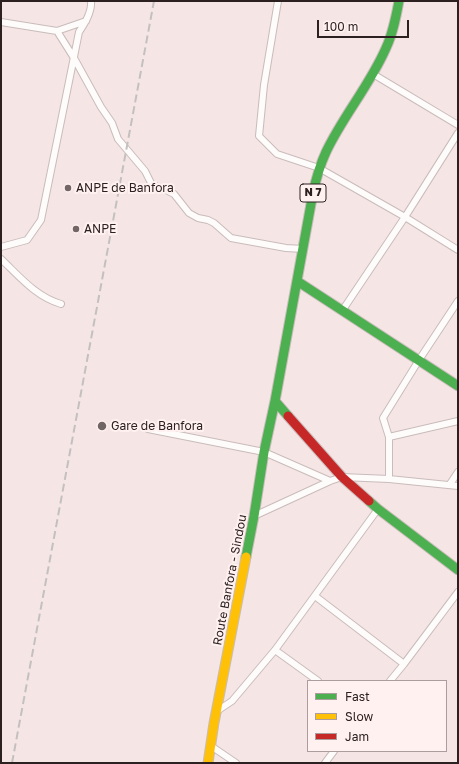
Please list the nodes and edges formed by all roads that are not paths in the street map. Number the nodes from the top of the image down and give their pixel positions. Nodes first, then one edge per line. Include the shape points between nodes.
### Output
1 (91, 1) edge
2 (278, 1) edge
3 (399, 1) edge
4 (86, 21) junction
5 (1, 22) edge
6 (57, 31) junction
7 (74, 58) junction
8 (373, 74) junction
9 (458, 125) edge
10 (458, 133) edge
11 (319, 168) junction
12 (405, 217) junction
13 (1, 247) edge
14 (303, 249) junction
15 (458, 250) edge
16 (1, 259) edge
17 (297, 282) junction
18 (458, 301) edge
19 (61, 304) dead end
20 (342, 311) junction
21 (419, 360) junction
22 (458, 386) edge
23 (275, 401) junction
24 (458, 421) edge
25 (148, 428) dead end
26 (388, 438) junction
27 (264, 452) junction
28 (458, 472) edge
29 (342, 477) junction
30 (389, 479) junction
31 (330, 481) junction
32 (450, 484) junction
33 (458, 486) edge
34 (378, 509) junction
35 (254, 516) junction
36 (458, 570) edge
37 (458, 592) edge
38 (315, 596) junction
39 (275, 650) junction
40 (404, 664) junction
41 (317, 680) edge
42 (391, 680) edge
43 (217, 711) junction
44 (211, 746) junction
45 (333, 752) edge
46 (208, 763) edge
47 (236, 763) edge
48 (324, 763) edge

1 - 4 street
2 - 11 street via 258,136 277,154
3 - 8 main road, N 7 via 391,36
4 - 6 street
4 - 7 street via 79,32
5 - 6 street
6 - 7 street
7 - 13 street via 41,220 27,240
7 - 14 street via 112,123 118,139 145,171 152,185 174,194 189,213 214,223 231,238
8 - 9 street
8 - 11 main road, N 7 via 336,134
10 - 12 street
11 - 12 street
11 - 14 main road, N 7
12 - 15 street
12 - 20 street
14 - 17 main road, N 7
16 - 19 street via 38,293
17 - 20 main road
17 - 23 main road, N 7
18 - 21 street
20 - 21 main road
21 - 22 main road
21 - 26 street via 383,418
23 - 27 main road, Route Banfora - Sindou
23 - 29 main road
24 - 26 street
25 - 27 street
26 - 30 street
27 - 31 street
27 - 35 main road, Route Banfora - Sindou
28 - 32 street
29 - 30 street
29 - 31 street
29 - 34 main road
30 - 32 street
31 - 35 street
32 - 33 street
34 - 36 main road
34 - 38 street
35 - 43 main road, Route Banfora - Sindou
37 - 40 street
38 - 39 street
38 - 40 street
39 - 41 street
39 - 43 street via 232,701
40 - 42 street
43 - 44 main road, Route Banfora - Sindou
44 - 46 main road, Route Banfora - Sindou
44 - 47 street
45 - 48 street

